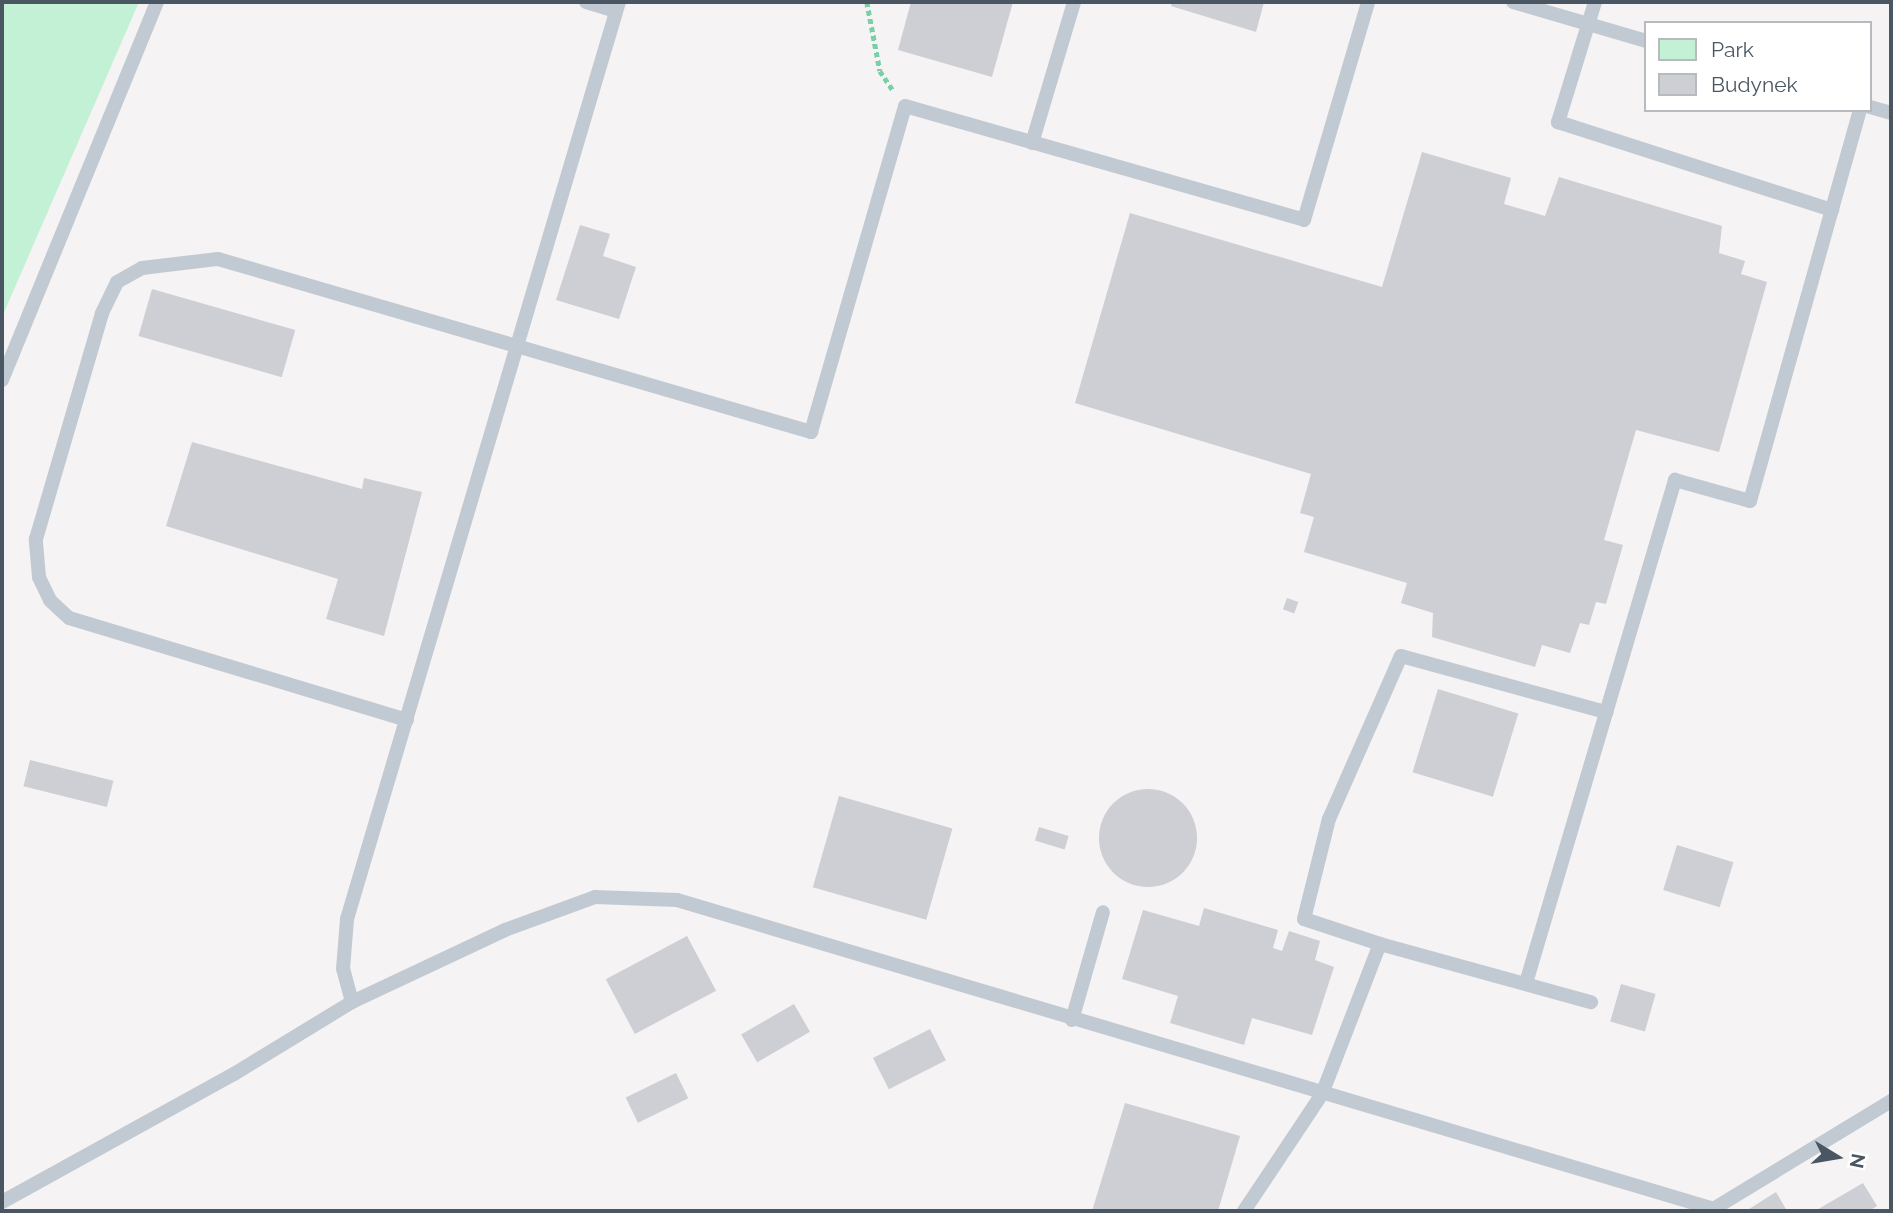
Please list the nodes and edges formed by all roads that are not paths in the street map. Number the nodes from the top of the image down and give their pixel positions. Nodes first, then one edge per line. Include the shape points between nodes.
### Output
1 (157, 2) edge
2 (586, 2) edge
3 (1074, 2) edge
4 (1368, 2) edge
5 (1513, 2) edge
6 (1595, 2) edge
7 (618, 6) edge
8 (1588, 24) junction
9 (1644, 40) edge
10 (1872, 108) edge
11 (1859, 112) edge
12 (1891, 113) edge
13 (1032, 143) junction
14 (1832, 210) junction
15 (518, 347) junction
16 (2, 380) edge
17 (1606, 712) junction
18 (407, 720) junction
19 (1103, 912) dead end
20 (1380, 944) junction
21 (1526, 983) junction
22 (352, 1002) junction
23 (1591, 1002) dead end
24 (1072, 1020) junction
25 (1322, 1094) junction
26 (1891, 1101) edge
27 (2, 1202) edge
28 (1712, 1210) edge
29 (1244, 1211) edge

1 - 16 lane
2 - 7 lane
3 - 13 lane
4 - 13 lane via 1304,220
5 - 8 lane
6 - 8 lane
7 - 15 lane
8 - 9 lane
8 - 14 lane via 1558,121
10 - 12 lane
11 - 14 lane
13 - 15 lane via 905,106 811,432
14 - 17 lane via 1749,501 1675,480
15 - 18 lane
15 - 18 lane via 218,259 142,268 117,282 102,313 36,539 39,577 50,600 69,618
17 - 20 lane via 1401,656 1329,819 1304,919
17 - 21 lane
18 - 22 lane via 347,919 342,969
19 - 24 lane
20 - 21 lane
20 - 25 lane
21 - 23 lane
22 - 24 lane via 505,930 595,897 677,900
22 - 27 lane via 234,1074
24 - 25 lane
25 - 28 lane
25 - 29 lane
26 - 28 lane

